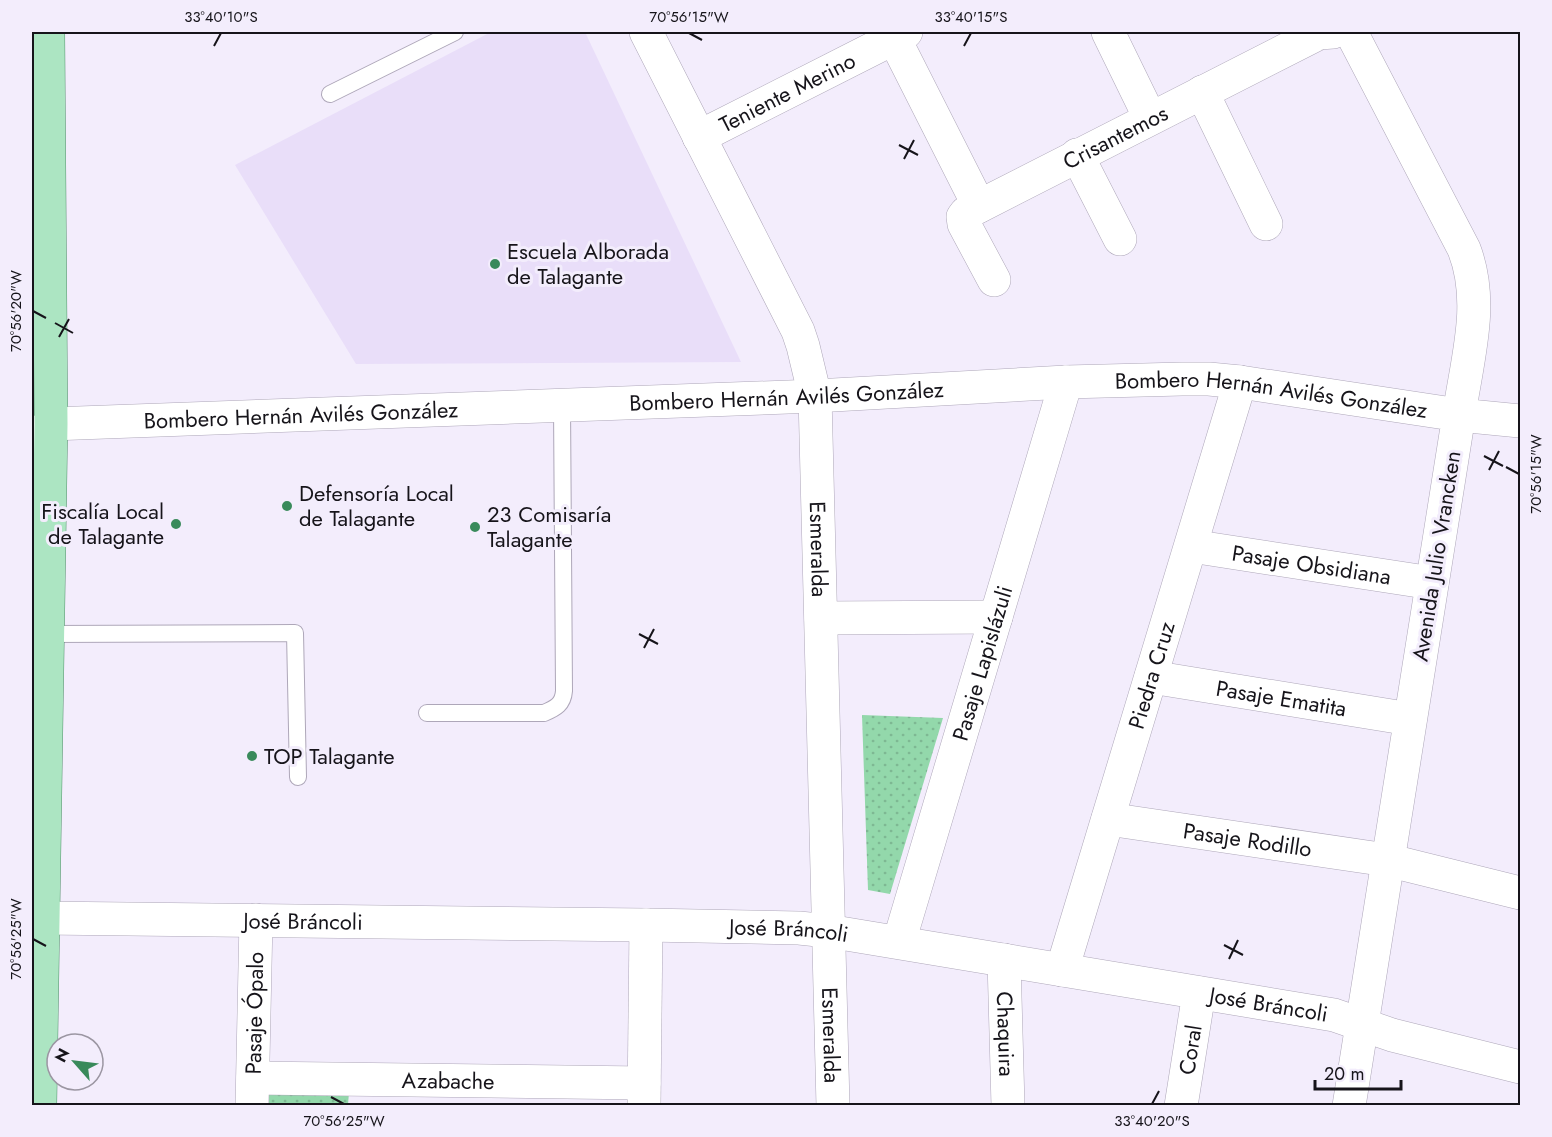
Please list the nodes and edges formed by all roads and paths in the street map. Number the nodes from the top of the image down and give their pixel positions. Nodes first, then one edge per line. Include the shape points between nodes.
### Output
1 (48, 32) edge
2 (455, 32) edge
3 (646, 32) edge
4 (1108, 32) edge
5 (1333, 32) edge
6 (1351, 32) edge
7 (900, 35) edge
8 (1202, 92) junction
9 (330, 94) dead end
10 (1150, 118) junction
11 (699, 137) junction
12 (1077, 155) junction
13 (979, 206) junction
14 (1266, 224) dead end
15 (1120, 239) dead end
16 (994, 280) dead end
17 (1066, 382) junction
18 (1240, 382) junction
19 (815, 396) junction
20 (562, 405) junction
21 (1459, 415) junction
22 (1521, 421) edge
23 (41, 431) edge
24 (1191, 546) junction
25 (1432, 583) junction
26 (996, 616) junction
27 (821, 618) junction
28 (47, 634) junction
29 (1151, 677) junction
30 (427, 713) dead end
31 (1410, 719) junction
32 (298, 777) dead end
33 (1108, 819) junction
34 (1387, 860) junction
35 (1521, 892) edge
36 (43, 918) junction
37 (256, 920) junction
38 (646, 925) junction
39 (828, 931) junction
40 (899, 942) junction
41 (1004, 960) junction
42 (1062, 970) junction
43 (36, 983) edge
44 (1199, 993) junction
45 (1362, 1025) junction
46 (1521, 1067) edge
47 (253, 1092) edge
48 (644, 1094) edge
49 (40, 1106) edge
50 (833, 1106) edge
51 (1008, 1106) edge
52 (1181, 1106) edge
53 (1349, 1106) edge

1 - 23 main road
2 - 9 lane
3 - 11 street, Esmeralda
4 - 10 street
5 - 8 street, Crisantemos via 1319,33
6 - 21 street, Avenida Julio Vrancken via 1470,265 1475,302
7 - 11 street, Teniente Merino
7 - 13 street
8 - 10 street, Crisantemos
8 - 14 street
10 - 12 street, Crisantemos
11 - 19 street, Esmeralda via 798,331
12 - 13 street, Crisantemos
12 - 15 street
13 - 16 street via 966,213 963,221
17 - 18 street, Bombero Hernán Avilés González
17 - 19 street, Bombero Hernán Avilés González
17 - 26 street, Pasaje Lapislázuli
18 - 21 street, Bombero Hernán Avilés González
18 - 24 street, Piedra Cruz
19 - 20 street, Bombero Hernán Avilés González
19 - 27 street, Esmeralda
20 - 23 street, Bombero Hernán Avilés González
20 - 30 lane via 561,702 544,714
21 - 22 street, Bombero Hernán Avilés González
21 - 25 street, Avenida Julio Vrancken
23 - 28 main road
24 - 25 street, Pasaje Obsidiana
24 - 29 street, Piedra Cruz
25 - 31 street, Avenida Julio Vrancken
26 - 27 street
26 - 40 street, Pasaje Lapislázuli
27 - 39 street, Esmeralda
28 - 32 lane via 295,633
28 - 36 main road
29 - 31 street, Pasaje Ematita
29 - 33 street, Piedra Cruz
31 - 34 street, Avenida Julio Vrancken
33 - 34 street, Pasaje Rodillo
33 - 42 street, Piedra Cruz
34 - 35 street, Pasaje Rodillo
34 - 45 street, Avenida Julio Vrancken
36 - 37 street, José Bráncoli
36 - 43 main road
37 - 38 street, José Bráncoli
37 - 47 street, Pasaje Ópalo
38 - 39 street, José Bráncoli
38 - 48 street
39 - 40 street, José Bráncoli
39 - 50 street, Esmeralda
40 - 41 street, José Bráncoli
41 - 42 street, José Bráncoli
41 - 51 street, Chaquira
42 - 44 street, José Bráncoli
43 - 49 main road
44 - 45 street, José Bráncoli via 1334,1015
44 - 52 street, Coral
45 - 46 street, José Bráncoli
45 - 53 street, Avenida Julio Vrancken
47 - 48 street, Azabache

